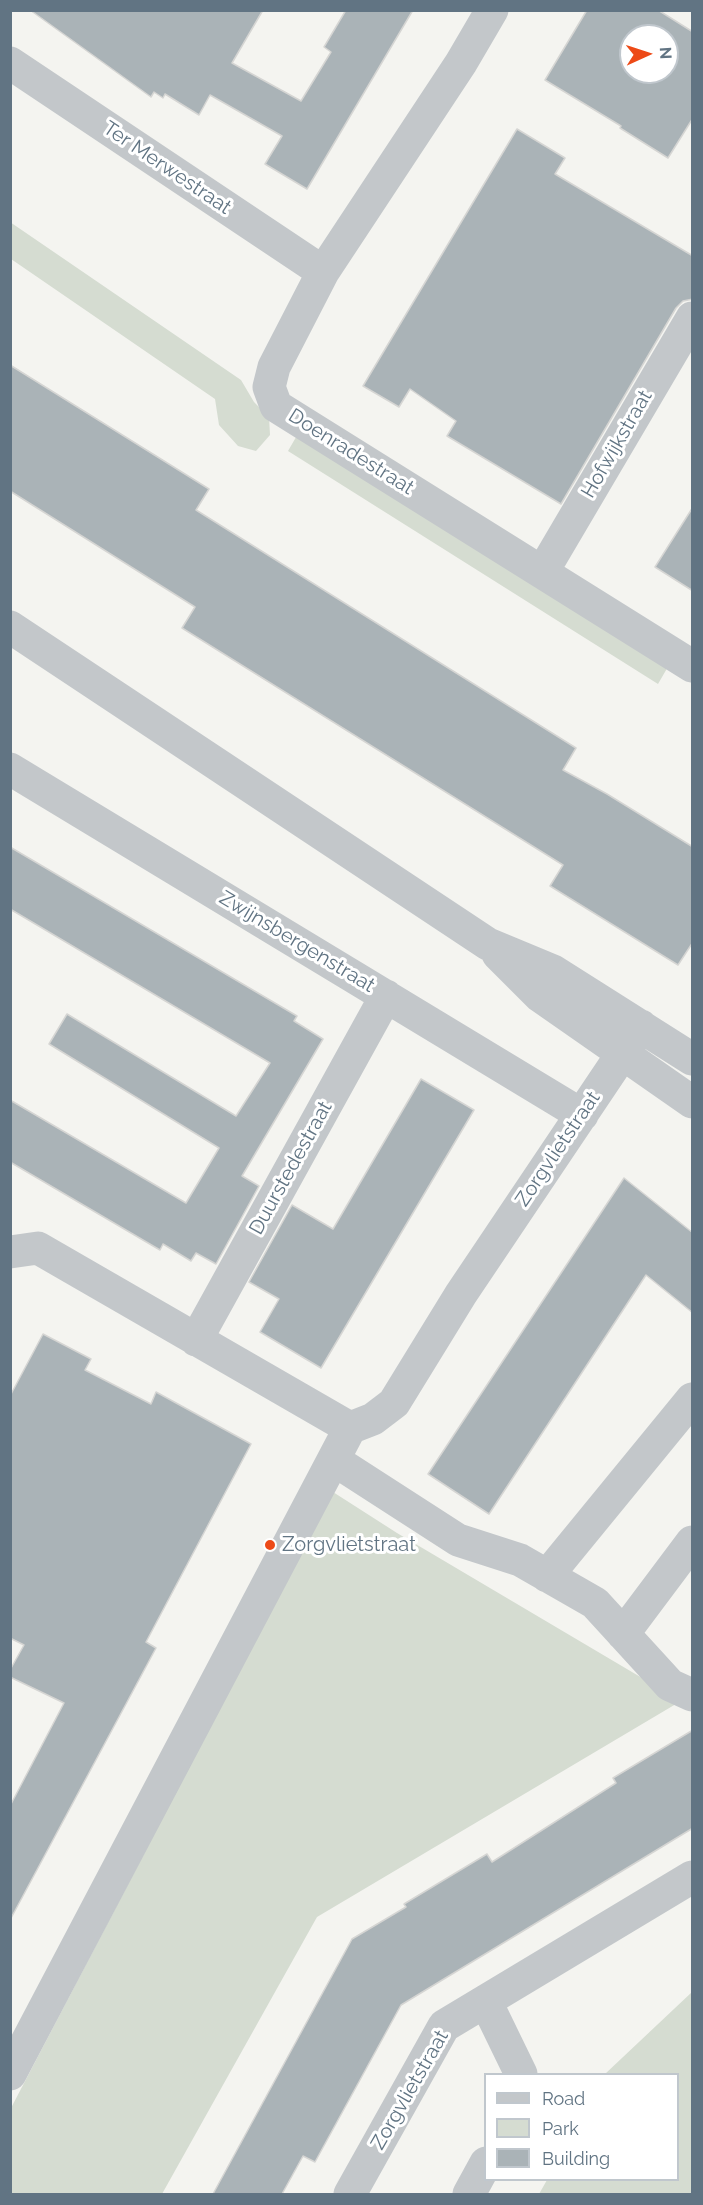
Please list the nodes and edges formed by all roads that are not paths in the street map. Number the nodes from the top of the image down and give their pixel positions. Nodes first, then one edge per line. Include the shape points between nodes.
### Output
1 (492, 10) edge
2 (10, 63) edge
3 (323, 272) junction
4 (693, 318) edge
5 (543, 572) junction
6 (10, 627) edge
7 (693, 666) edge
8 (10, 769) edge
9 (489, 944) junction
10 (386, 996) junction
11 (641, 1026) junction
12 (622, 1054) junction
13 (693, 1059) edge
14 (693, 1102) edge
15 (582, 1115) junction
16 (10, 1252) edge
17 (196, 1340) junction
18 (693, 1399) edge
19 (350, 1428) junction
20 (334, 1460) junction
21 (693, 1542) edge
22 (547, 1576) junction
23 (623, 1634) junction
24 (693, 1695) edge
25 (693, 1877) edge
26 (486, 2002) junction
27 (521, 2073) edge
28 (10, 2074) edge
29 (484, 2167) edge
30 (351, 2194) edge
31 (469, 2194) edge

1 - 3 street, Doenradestraat
2 - 3 street, Ter Merwestraat
3 - 5 street, Doenradestraat via 274,368 269,387 276,406
4 - 5 street, Hofwijkstraat
5 - 7 street, Doenradestraat
6 - 9 street
8 - 10 street, Zwijnsbergenstraat
9 - 11 street via 552,971
9 - 12 street via 540,996
10 - 15 street, Zwijnsbergenstraat
10 - 17 street, Duurstedestraat
11 - 12 street, Zorgvlietstraat
11 - 13 street
12 - 14 street
12 - 15 street, Zorgvlietstraat
15 - 19 street, Zorgvlietstraat via 461,1294 394,1403 373,1419
16 - 17 street via 38,1248
17 - 19 street
18 - 22 street
19 - 20 street
20 - 22 street via 458,1540 520,1560
20 - 28 street
21 - 23 street
22 - 23 street via 595,1603
23 - 24 street via 670,1685
25 - 26 street, Zorgvlietstraat
26 - 27 street
26 - 30 street, Zorgvlietstraat via 444,2026
29 - 31 street

